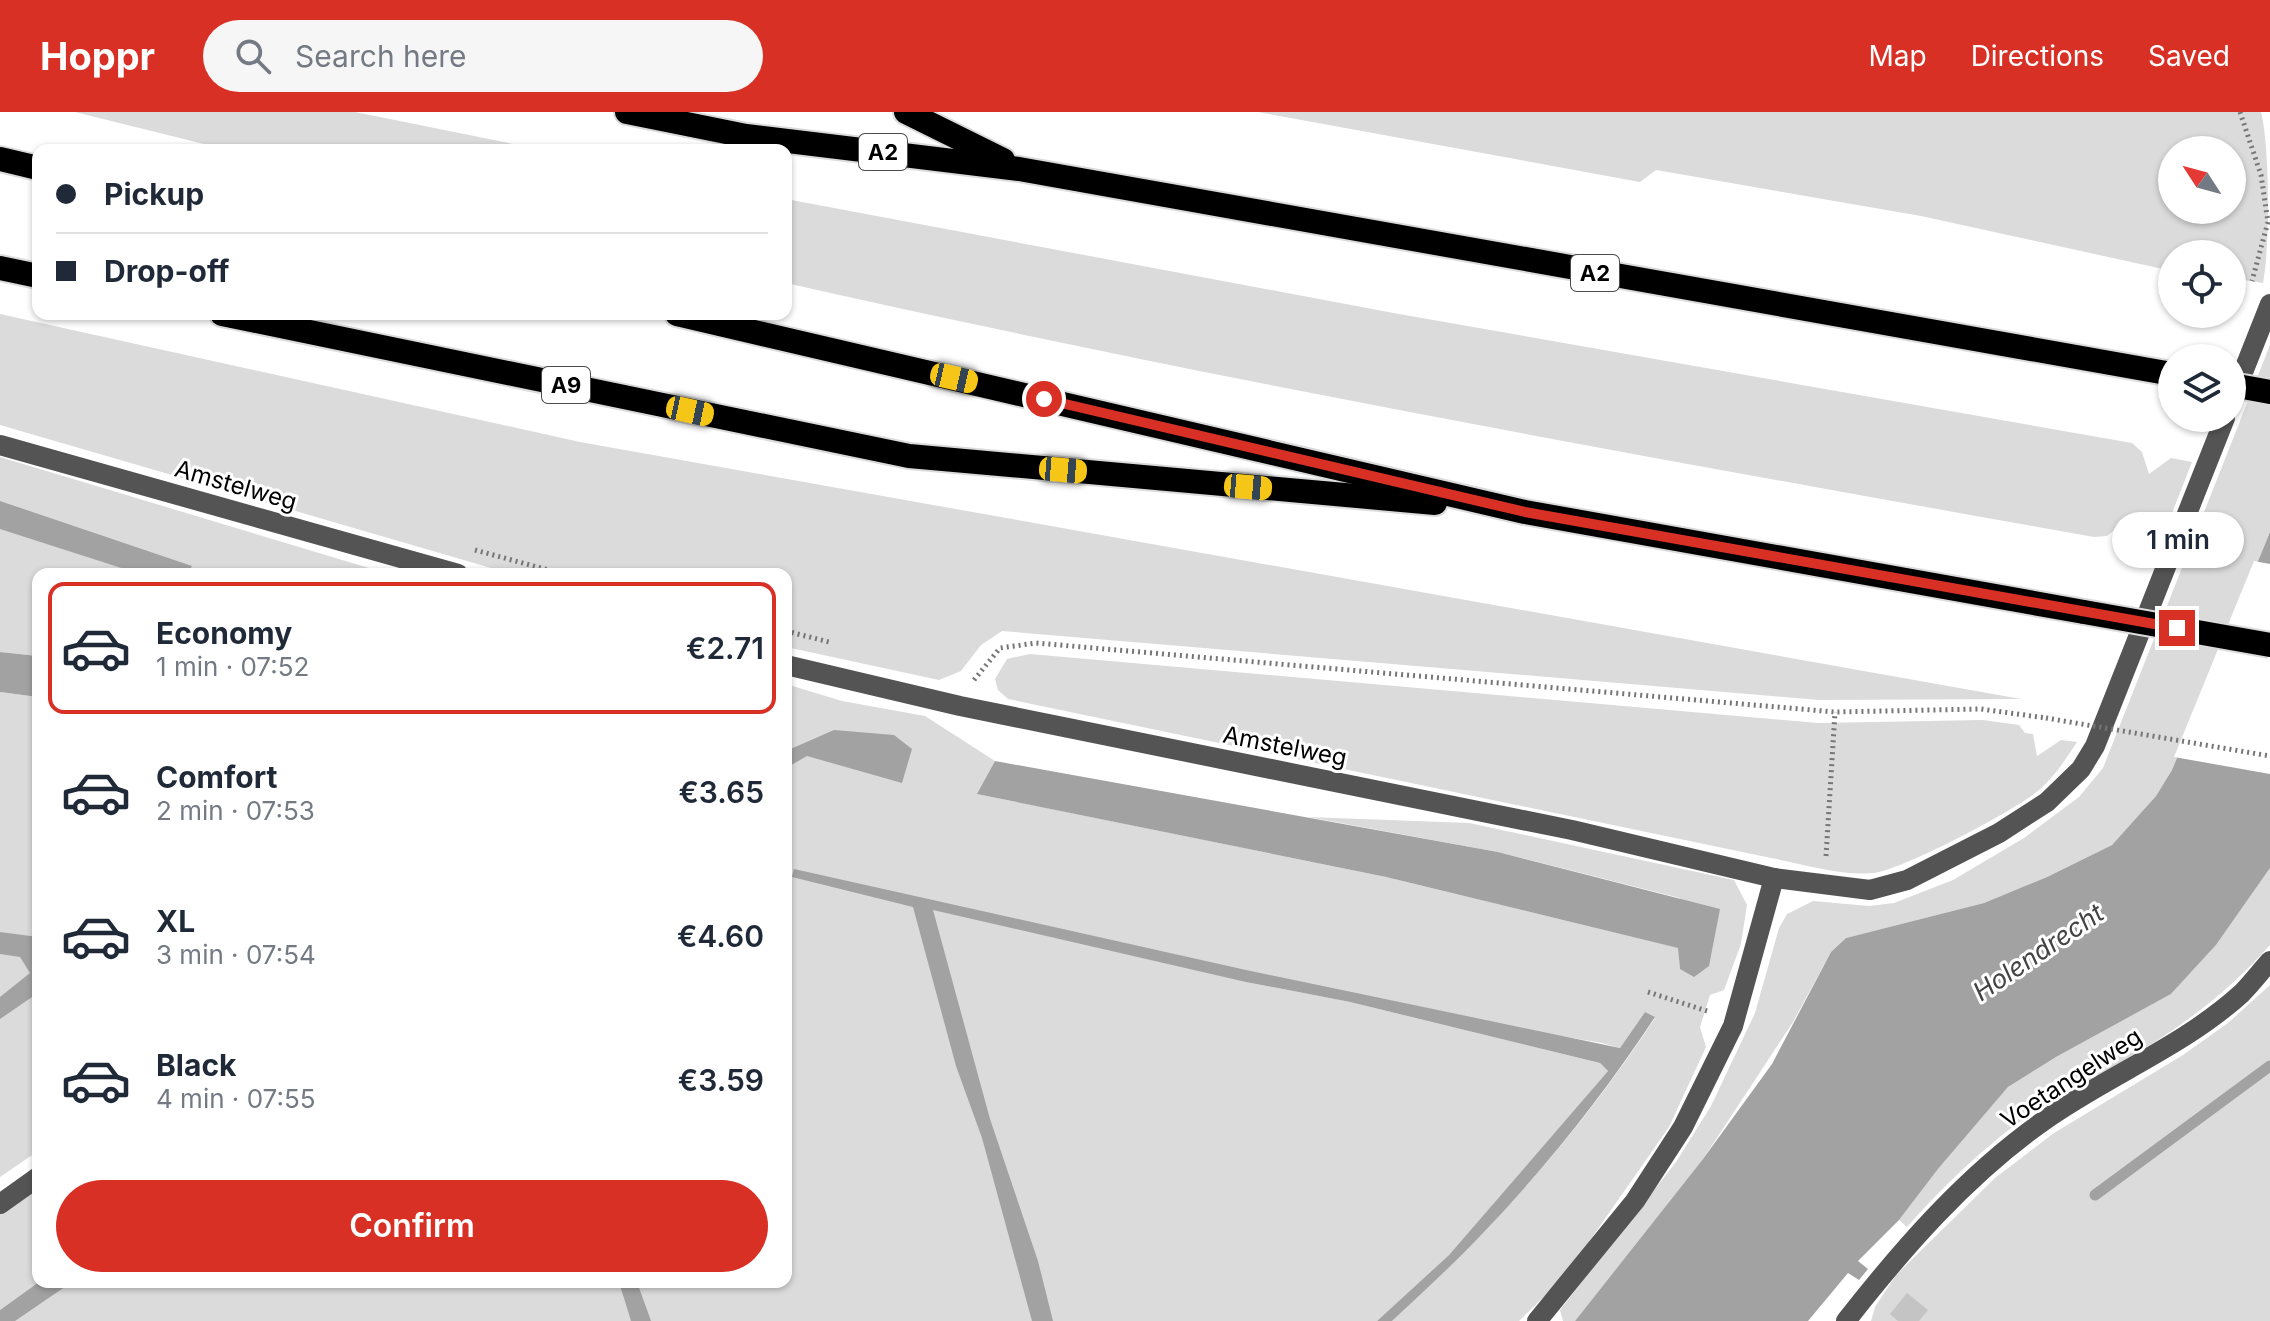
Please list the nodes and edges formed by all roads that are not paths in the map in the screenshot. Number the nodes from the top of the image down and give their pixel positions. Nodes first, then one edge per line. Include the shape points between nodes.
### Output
1 (627, 112) edge
2 (906, 112) edge
3 (0, 159) edge
4 (32, 167) edge
5 (1019, 169) junction
6 (0, 268) edge
7 (32, 275) edge
8 (2270, 304) edge
9 (251, 320) edge
10 (703, 320) edge
11 (2246, 365) edge
12 (2158, 372) edge
13 (2246, 388) edge
14 (2270, 392) edge
15 (2219, 432) edge
16 (0, 445) edge
17 (1525, 512) junction
18 (437, 568) edge
19 (2270, 645) edge
20 (792, 666) edge
21 (1774, 878) junction
22 (2270, 961) edge
23 (32, 1181) edge
24 (0, 1204) edge
25 (1537, 1321) edge
26 (1846, 1321) edge

1 - 5 highway, A2 via 746,136
2 - 5 highway, A2
3 - 4 highway
5 - 12 highway, A2
6 - 7 highway
8 - 11 street
9 - 17 highway, A9 via 909,456
10 - 17 highway
13 - 14 highway, bridge
15 - 21 street, Amstelweg via 2095,746 2074,778 1999,833 1907,880 1870,890
16 - 18 street, Amstelweg
17 - 19 highway, bridge
20 - 21 street, Amstelweg via 960,706 1572,830
21 - 25 street via 1735,1021 1683,1127 1643,1188
22 - 26 street, Voetangelweg via 2242,993 2180,1039 2042,1122 1986,1168 1931,1219
23 - 24 street

